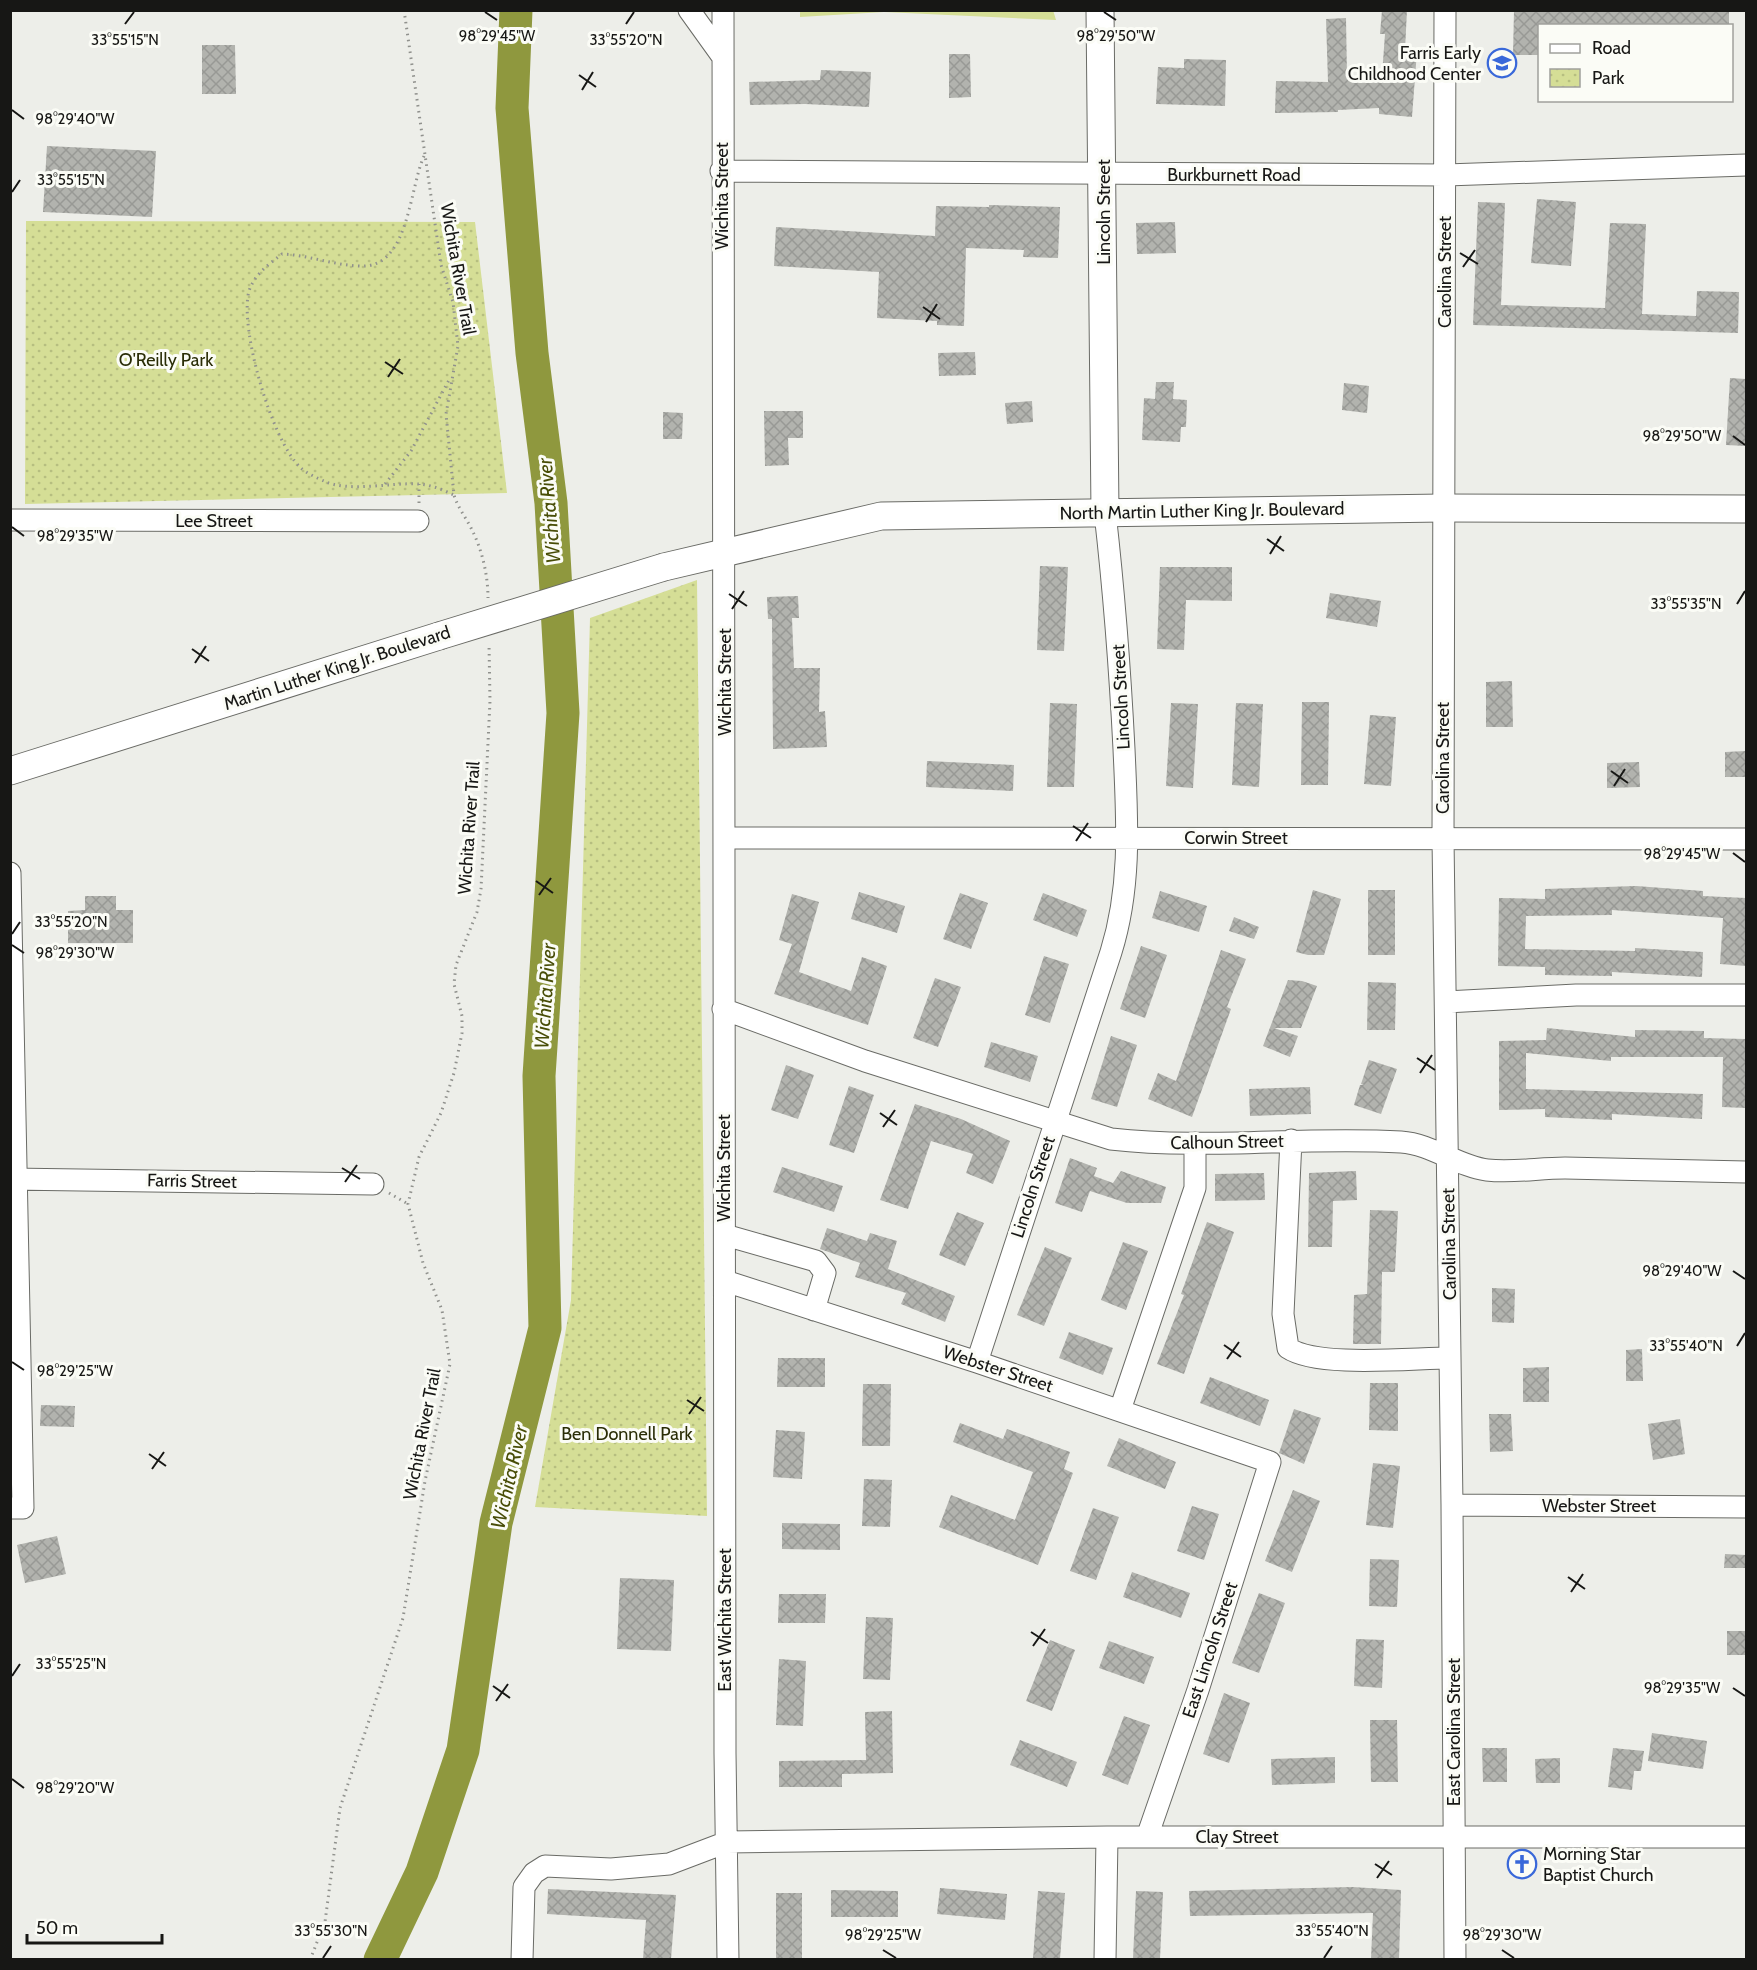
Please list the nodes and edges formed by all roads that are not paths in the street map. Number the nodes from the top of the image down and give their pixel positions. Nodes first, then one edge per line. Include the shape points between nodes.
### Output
1 (689, 10) edge
2 (723, 10) edge
3 (1100, 10) edge
4 (1445, 10) edge
5 (722, 56) junction
6 (1746, 165) edge
7 (721, 171) junction
8 (1104, 175) junction
9 (1446, 175) junction
10 (1443, 508) junction
11 (1746, 509) edge
12 (1105, 513) junction
13 (10, 520) edge
14 (418, 521) dead end
15 (726, 550) junction
16 (664, 567) joint
17 (10, 771) edge
18 (725, 838) junction
19 (1128, 838) junction
20 (1443, 838) junction
21 (1746, 839) edge
22 (10, 873) edge
23 (1746, 995) edge
24 (1446, 1002) junction
25 (723, 1009) junction
26 (1053, 1122) junction
27 (1291, 1140) junction
28 (1195, 1143) junction
29 (1448, 1157) junction
30 (1746, 1172) edge
31 (15, 1179) edge
32 (373, 1184) dead end
33 (725, 1235) junction
34 (725, 1281) junction
35 (814, 1310) junction
36 (1450, 1358) junction
37 (977, 1362) junction
38 (1120, 1410) junction
39 (1270, 1462) joint
40 (1452, 1505) junction
41 (1746, 1507) edge
42 (17, 1508) edge
43 (1107, 1837) junction
44 (1147, 1837) junction
45 (1455, 1838) junction
46 (1746, 1838) edge
47 (728, 1842) junction
48 (522, 1959) edge
49 (728, 1959) edge
50 (1105, 1959) edge
51 (1455, 1959) edge

1 - 5 street
2 - 5 street, Wichita Street
3 - 8 main road, Lincoln Street
4 - 9 street, Carolina Street
5 - 7 street, Wichita Street
6 - 9 street, Burkburnett Road
7 - 8 street, Burkburnett Road
7 - 15 street, Wichita Street
8 - 9 street, Burkburnett Road
8 - 12 main road, Lincoln Street
9 - 10 street, Carolina Street
10 - 11 main road, North Martin Luther King Jr. Boulevard
10 - 12 main road, North Martin Luther King Jr. Boulevard
10 - 20 street, Carolina Street
12 - 15 main road, North Martin Luther King Jr. Boulevard via 881,516
12 - 19 street, Lincoln Street via 1118,636
13 - 14 street, Lee Street
15 - 16 main road, North Martin Luther King Jr. Boulevard
15 - 18 street, Wichita Street
16 - 17 main road, Martin Luther King Jr. Boulevard, bridge
18 - 19 street, Corwin Street
18 - 25 street, Wichita Street
19 - 20 street, Corwin Street
19 - 26 street, Lincoln Street via 1126,885 1116,936
20 - 21 street, Corwin Street
20 - 24 street, Carolina Street
22 - 31 street
23 - 24 street via 1576,995
24 - 29 street, Carolina Street
25 - 26 street, Calhoun Street via 865,1061
25 - 33 street, Wichita Street
26 - 28 street, Calhoun Street via 1111,1138
26 - 37 street, Lincoln Street
27 - 28 street, Calhoun Street
27 - 29 street, Calhoun Street via 1404,1142
27 - 36 street via 1283,1314 1288,1348 1297,1354 1324,1359
28 - 38 street via 1195,1188
29 - 30 street, Calhoun Street via 1475,1167 1503,1171 1561,1168
29 - 36 street, Carolina Street
31 - 32 street, Farris Street
31 - 42 street
33 - 34 street, Wichita Street
33 - 35 street via 816,1261 825,1273
34 - 35 street, Webster Street
34 - 47 street, East Wichita Street
35 - 37 street, Webster Street
36 - 40 street, Carolina Street
37 - 38 street, Webster Street
38 - 39 street, Webster Street
39 - 44 street, East Lincoln Street
40 - 41 street, Webster Street
40 - 45 street, East Carolina Street
43 - 44 street, Clay Street
43 - 47 street, Clay Street
43 - 50 street
44 - 45 street, Clay Street
45 - 46 street, Clay Street
45 - 51 street, East Carolina Street
47 - 48 street, Clay Street via 669,1864 611,1869 545,1866 524,1887
47 - 49 street, East Wichita Street

